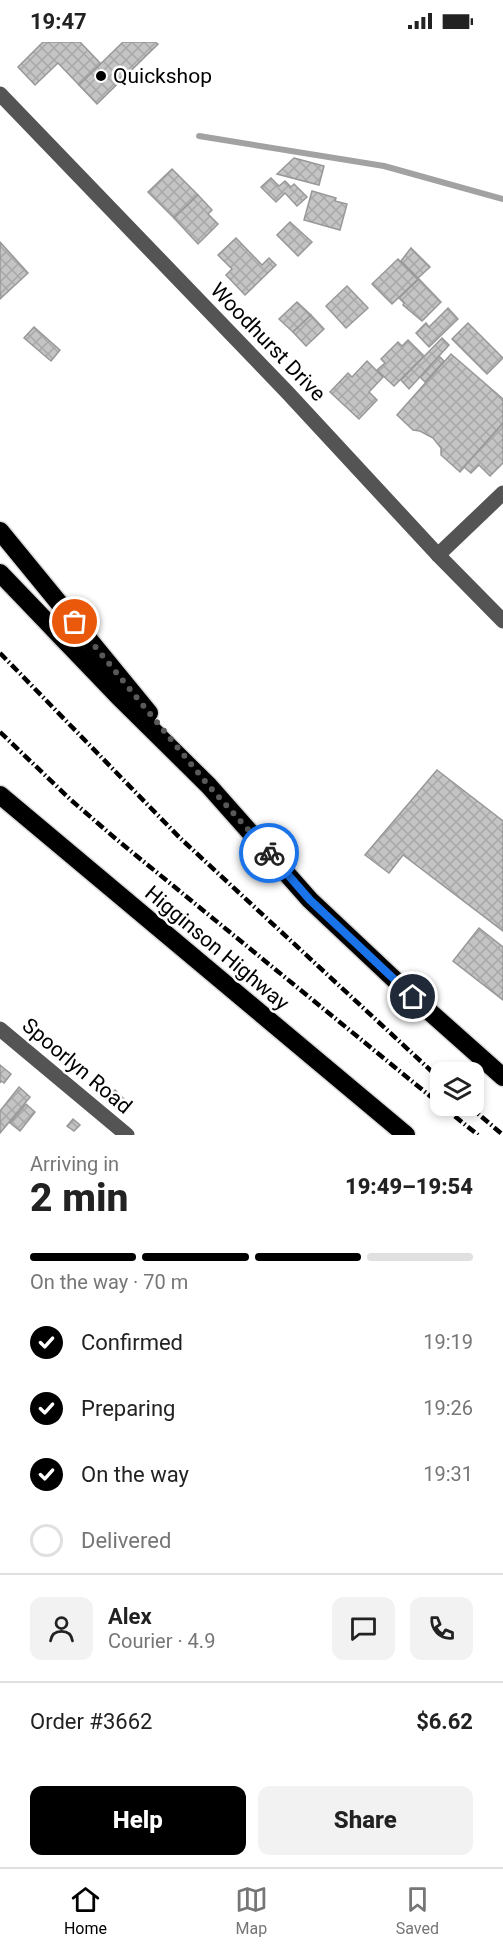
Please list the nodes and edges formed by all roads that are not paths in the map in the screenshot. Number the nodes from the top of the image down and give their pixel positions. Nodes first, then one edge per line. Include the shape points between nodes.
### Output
1 (0, 94) edge
2 (503, 493) edge
3 (0, 531) edge
4 (438, 555) junction
5 (0, 573) edge
6 (503, 621) edge
7 (209, 786) junction
8 (0, 795) edge
9 (0, 1029) edge
10 (503, 1077) edge
11 (127, 1135) edge
12 (406, 1135) edge

1 - 4 street, Woodhurst Drive
2 - 4 street
3 - 7 highway
4 - 6 street, Woodhurst Drive
5 - 7 highway
7 - 10 highway via 310,900
8 - 12 highway, Higginson Highway
9 - 11 street, Spoorlyn Road

